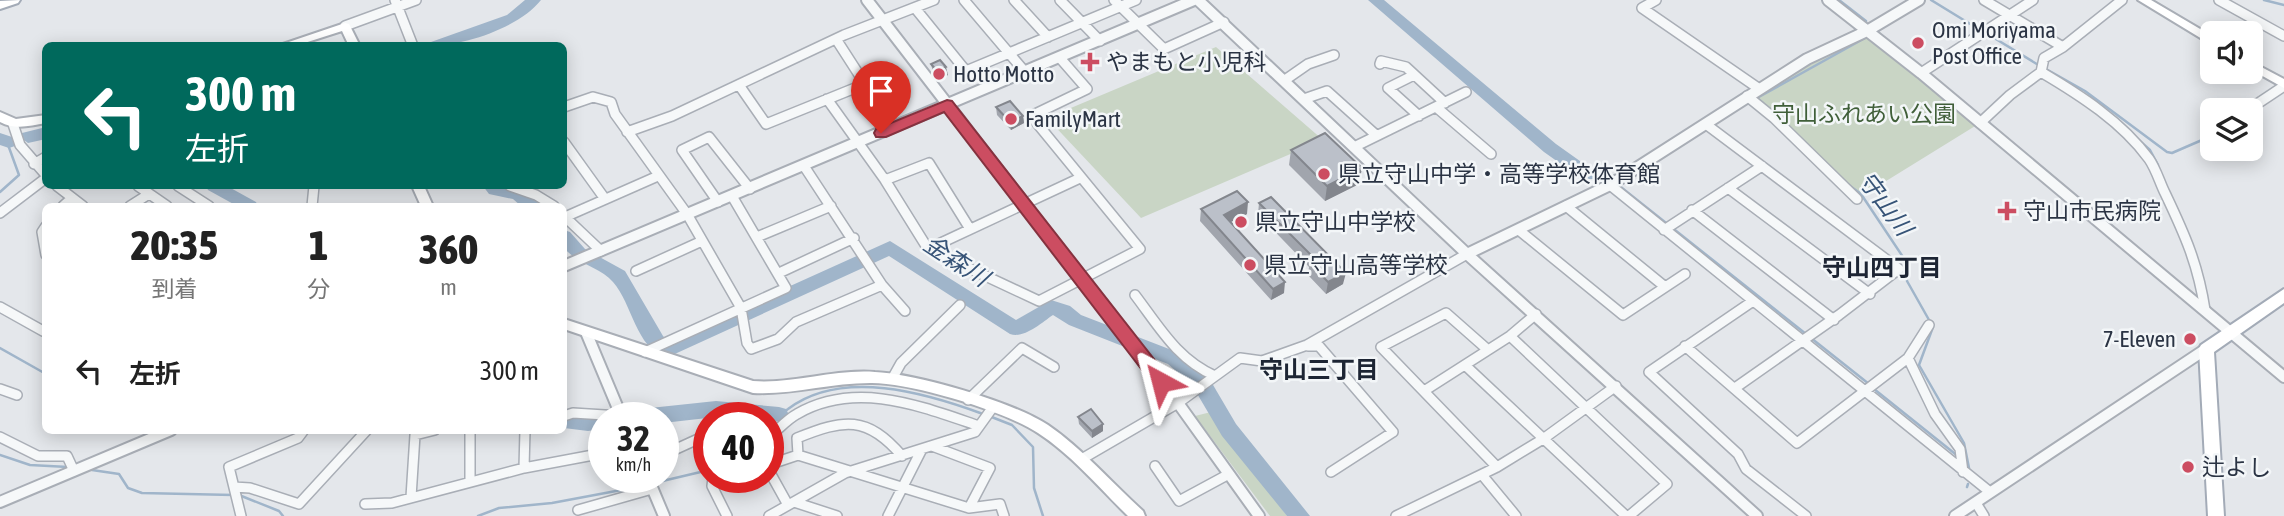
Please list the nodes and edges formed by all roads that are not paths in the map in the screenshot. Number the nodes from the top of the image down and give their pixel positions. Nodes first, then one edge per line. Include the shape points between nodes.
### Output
1 (14, 0) edge
2 (416, 0) edge
3 (867, 0) edge
4 (934, 0) edge
5 (964, 0) edge
6 (1014, 0) edge
7 (1060, 0) edge
8 (1114, 0) edge
9 (1136, 0) edge
10 (1196, 0) edge
11 (1656, 0) edge
12 (1828, 0) edge
13 (1919, 0) edge
14 (1984, 0) edge
15 (2033, 0) edge
16 (2122, 0) edge
17 (2146, 0) edge
18 (2219, 0) edge
19 (396, 3) edge
20 (0, 5) edge
21 (1121, 6) junction
22 (915, 8) junction
23 (2009, 15) junction
24 (883, 20) junction
25 (1082, 23) junction
26 (1224, 23) junction
27 (1139, 24) junction
28 (345, 26) junction
29 (1867, 31) junction
30 (2200, 34) edge
31 (2284, 36) edge
32 (1048, 37) junction
33 (836, 39) junction
34 (1100, 41) junction
35 (295, 42) edge
36 (353, 42) edge
37 (411, 42) edge
38 (2063, 47) junction
39 (1010, 53) junction
40 (1334, 55) dead end
41 (1060, 58) junction
42 (1380, 64) dead end
43 (1025, 72) junction
44 (2041, 72) junction
45 (2263, 72) edge
46 (1921, 73) junction
47 (1414, 75) junction
48 (1284, 80) junction
49 (739, 85) junction
50 (2284, 85) edge
51 (1758, 88) junction
52 (1466, 92) dead end
53 (1747, 96) junction
54 (827, 99) junction
55 (1304, 99) junction
56 (2263, 100) edge
57 (947, 105) junction
58 (1440, 105) junction
59 (567, 106) edge
60 (1419, 116) junction
61 (42, 119) edge
62 (5, 122) edge
63 (1980, 123) junction
64 (1707, 125) junction
65 (627, 132) junction
66 (1376, 135) junction
67 (859, 142) junction
68 (567, 146) edge
69 (1354, 147) junction
70 (1491, 154) dead end
71 (42, 159) edge
72 (34, 164) junction
73 (804, 166) junction
74 (1762, 166) junction
75 (42, 172) edge
76 (658, 176) junction
77 (1080, 178) junction
78 (42, 179) edge
79 (886, 180) junction
80 (1609, 186) junction
81 (750, 188) junction
82 (1728, 188) junction
83 (61, 189) edge
84 (142, 189) edge
85 (183, 189) edge
86 (519, 189) edge
87 (149, 194) junction
88 (732, 196) junction
89 (72, 198) junction
90 (605, 199) junction
91 (1857, 199) dead end
92 (718, 202) junction
93 (66, 203) edge
94 (79, 203) edge
95 (135, 203) edge
96 (162, 203) edge
97 (204, 203) edge
98 (549, 203) edge
99 (1024, 204) junction
100 (831, 206) junction
101 (1566, 206) junction
102 (1692, 210) junction
103 (0, 214) edge
104 (687, 214) junction
105 (567, 215) edge
106 (567, 219) edge
107 (970, 229) junction
108 (1520, 230) junction
109 (1664, 230) junction
110 (757, 237) junction
111 (854, 238) junction
112 (702, 241) junction
113 (928, 249) junction
114 (601, 251) junction
115 (1467, 254) junction
116 (567, 265) edge
117 (636, 271) dead end
118 (779, 273) junction
119 (1685, 274) dead end
120 (1081, 279) junction
121 (883, 285) junction
122 (1664, 286) junction
123 (1870, 294) junction
124 (1135, 295) dead end
125 (2284, 295) edge
126 (1752, 301) junction
127 (960, 305) dead end
128 (0, 307) edge
129 (741, 308) junction
130 (2205, 310) junction
131 (905, 311) dead end
132 (1536, 314) junction
133 (1834, 320) junction
134 (567, 325) edge
135 (1928, 325) dead end
136 (42, 330) edge
137 (586, 332) junction
138 (2233, 332) junction
139 (1510, 336) junction
140 (1800, 340) junction
141 (1307, 345) junction
142 (1685, 346) junction
143 (2206, 349) junction
144 (1488, 350) junction
145 (645, 352) junction
146 (1908, 358) junction
147 (1466, 366) junction
148 (1054, 367) dead end
149 (1214, 376) junction
150 (2284, 377) edge
151 (892, 379) junction
152 (1616, 386) junction
153 (1735, 388) junction
154 (0, 389) edge
155 (1424, 391) junction
156 (1863, 391) junction
157 (17, 395) dead end
158 (968, 400) junction
159 (616, 402) edge
160 (1178, 403) junction
161 (993, 407) junction
162 (1584, 407) junction
163 (588, 414) edge
164 (567, 415) edge
165 (784, 425) edge
166 (979, 426) junction
167 (162, 434) edge
168 (301, 434) edge
169 (363, 434) edge
170 (419, 434) edge
171 (470, 434) edge
172 (525, 434) edge
173 (0, 438) edge
174 (1543, 439) junction
175 (927, 447) junction
176 (798, 455) junction
177 (588, 456) edge
178 (902, 456) junction
179 (1080, 460) junction
180 (784, 461) edge
181 (1155, 466) dead end
182 (1497, 467) junction
183 (524, 468) junction
184 (74, 471) junction
185 (848, 472) junction
186 (1331, 472) dead end
187 (1964, 472) junction
188 (1229, 474) junction
189 (1483, 476) junction
190 (470, 482) junction
191 (901, 487) junction
192 (784, 492) edge
193 (1990, 492) junction
194 (623, 493) edge
195 (654, 493) edge
196 (716, 493) edge
197 (235, 494) junction
198 (411, 497) junction
199 (0, 502) edge
200 (791, 503) junction
201 (1976, 503) junction
202 (365, 504) dead end
203 (969, 509) junction
204 (578, 510) dead end
205 (241, 516) edge
206 (664, 516) edge
207 (727, 516) edge
208 (769, 516) edge
209 (836, 516) edge
210 (888, 516) edge
211 (1004, 516) edge
212 (1138, 516) edge
213 (1259, 516) edge
214 (1396, 516) edge
215 (1516, 516) edge
216 (1627, 516) edge
217 (1757, 516) edge
218 (1806, 516) edge
219 (1955, 516) edge
220 (1984, 516) edge
221 (2216, 516) edge

1 - 20 main road
2 - 19 street
3 - 24 street
4 - 22 street
5 - 39 street
6 - 32 street
7 - 25 street
8 - 21 street
9 - 21 street
10 - 26 street
10 - 27 street
11 - 51 street via 1642,8
12 - 29 street
13 - 29 street
14 - 23 street
15 - 23 street
16 - 38 street
17 - 30 main road
18 - 31 street
19 - 28 street
19 - 37 street
21 - 25 street
21 - 27 street
22 - 24 street
22 - 39 street via 966,71
23 - 38 street
23 - 46 street
24 - 33 street
24 - 57 street
25 - 32 street
25 - 34 street
26 - 27 street via 1164,49
26 - 48 street
27 - 34 street
28 - 35 main road
28 - 36 main road
29 - 46 street
29 - 51 street
32 - 39 street
33 - 49 street
33 - 54 street via 865,84
34 - 41 street
38 - 44 street via 2044,58
39 - 43 street
40 - 48 street via 1308,64
41 - 43 street
41 - 77 street via 1087,89 1031,116
42 - 47 street via 1406,67
43 - 57 street
44 - 63 street
44 - 130 street via 2111,120 2150,160 2192,251
45 - 50 main road
46 - 63 street
47 - 58 street
47 - 60 street via 1388,88
48 - 55 street
49 - 54 street via 766,124
49 - 65 street
50 - 56 street
51 - 53 street
52 - 58 street
53 - 64 street
53 - 91 street
54 - 67 street
55 - 66 street via 1327,91
55 - 69 street
57 - 67 street
57 - 99 street
58 - 60 street
58 - 70 street
59 - 65 street via 592,96 604,97
60 - 66 street
61 - 62 main road
62 - 72 street
63 - 130 street
64 - 74 street
64 - 80 street
65 - 76 street
66 - 69 street
67 - 73 street
67 - 79 street
68 - 90 street
69 - 115 street
71 - 72 street
72 - 75 street
73 - 81 street
73 - 100 street
74 - 82 street
74 - 123 street via 1899,269
76 - 90 street
76 - 104 street
77 - 99 street
77 - 120 street via 1140,249
78 - 103 street
79 - 107 street via 929,163
79 - 113 street
80 - 101 street
80 - 109 street
81 - 88 street
81 - 92 street via 709,137 682,150
82 - 102 street
82 - 123 street
83 - 89 street
84 - 87 street
85 - 97 street
86 - 98 street
87 - 95 street
87 - 96 street
88 - 92 street
88 - 110 street
89 - 93 street
89 - 94 street
90 - 105 street
92 - 104 street
99 - 107 street
99 - 120 street
100 - 110 street
100 - 111 street
101 - 108 street
101 - 122 street
102 - 109 street
102 - 133 street
104 - 112 street
104 - 114 street
106 - 114 street
107 - 113 street
108 - 115 street
108 - 122 street via 1623,316
109 - 126 street
110 - 118 street
111 - 118 street
111 - 121 street
112 - 117 street
112 - 129 street
113 - 120 street via 1039,300
114 - 116 street
115 - 132 street
115 - 141 street
118 - 129 street via 786,288
119 - 122 street
120 - 160 street
121 - 129 street via 796,322 761,347 751,348 747,343
121 - 131 street
123 - 133 street
124 - 149 street via 1185,359
125 - 138 main road
126 - 140 street
126 - 142 street
127 - 151 street via 901,363
128 - 136 street
129 - 145 street
130 - 138 street
132 - 139 street
132 - 152 street
133 - 140 street
134 - 137 main road
135 - 146 street
137 - 145 main road
137 - 159 street
138 - 143 main road
138 - 150 street
139 - 144 street
139 - 162 street
140 - 153 street
140 - 156 street
141 - 149 street via 1262,361 1240,358
141 - 186 street via 1319,346 1393,432
142 - 153 street
142 - 218 street via 1649,372 1738,454 1746,469
143 - 193 street
143 - 221 main road
144 - 147 street
144 - 155 street via 1447,313 1381,347
145 - 151 main road via 765,389 857,377
146 - 156 street
146 - 187 street via 1935,414 1960,449
147 - 155 street
147 - 174 street
148 - 158 street via 1022,348
149 - 160 street
151 - 158 main road
152 - 162 street
152 - 217 street
153 - 156 street via 1797,443
154 - 157 street
155 - 182 street
156 - 187 street
158 - 161 main road
160 - 179 street
160 - 188 street
161 - 166 street
161 - 179 main road via 1042,427
162 - 174 street
162 - 216 street via 1667,484
163 - 164 street
165 - 166 street via 826,401 864,395 923,407
166 - 175 street via 975,432
167 - 184 street
168 - 197 street via 229,467
169 - 197 street via 299,504 250,488
170 - 198 street via 415,435
171 - 190 street
172 - 183 street
173 - 184 street via 37,456 67,456
174 - 182 street
174 - 216 street
175 - 178 street
175 - 191 street
175 - 203 street via 990,468
176 - 178 street via 797,438 832,423 866,425 888,438
176 - 180 street
176 - 185 street
177 - 183 street
178 - 185 street
179 - 212 main road
181 - 188 street via 1179,501
182 - 189 street
183 - 190 street
184 - 199 street
185 - 191 street
185 - 200 street
187 - 193 street
188 - 213 street
189 - 214 street
189 - 215 street
190 - 198 street
191 - 203 street
191 - 210 street
192 - 200 street
193 - 201 street
194 - 204 street
195 - 206 street
196 - 207 street
197 - 205 street
198 - 202 street
200 - 208 street
200 - 209 street
201 - 219 street
201 - 220 street
203 - 211 street via 1000,504

